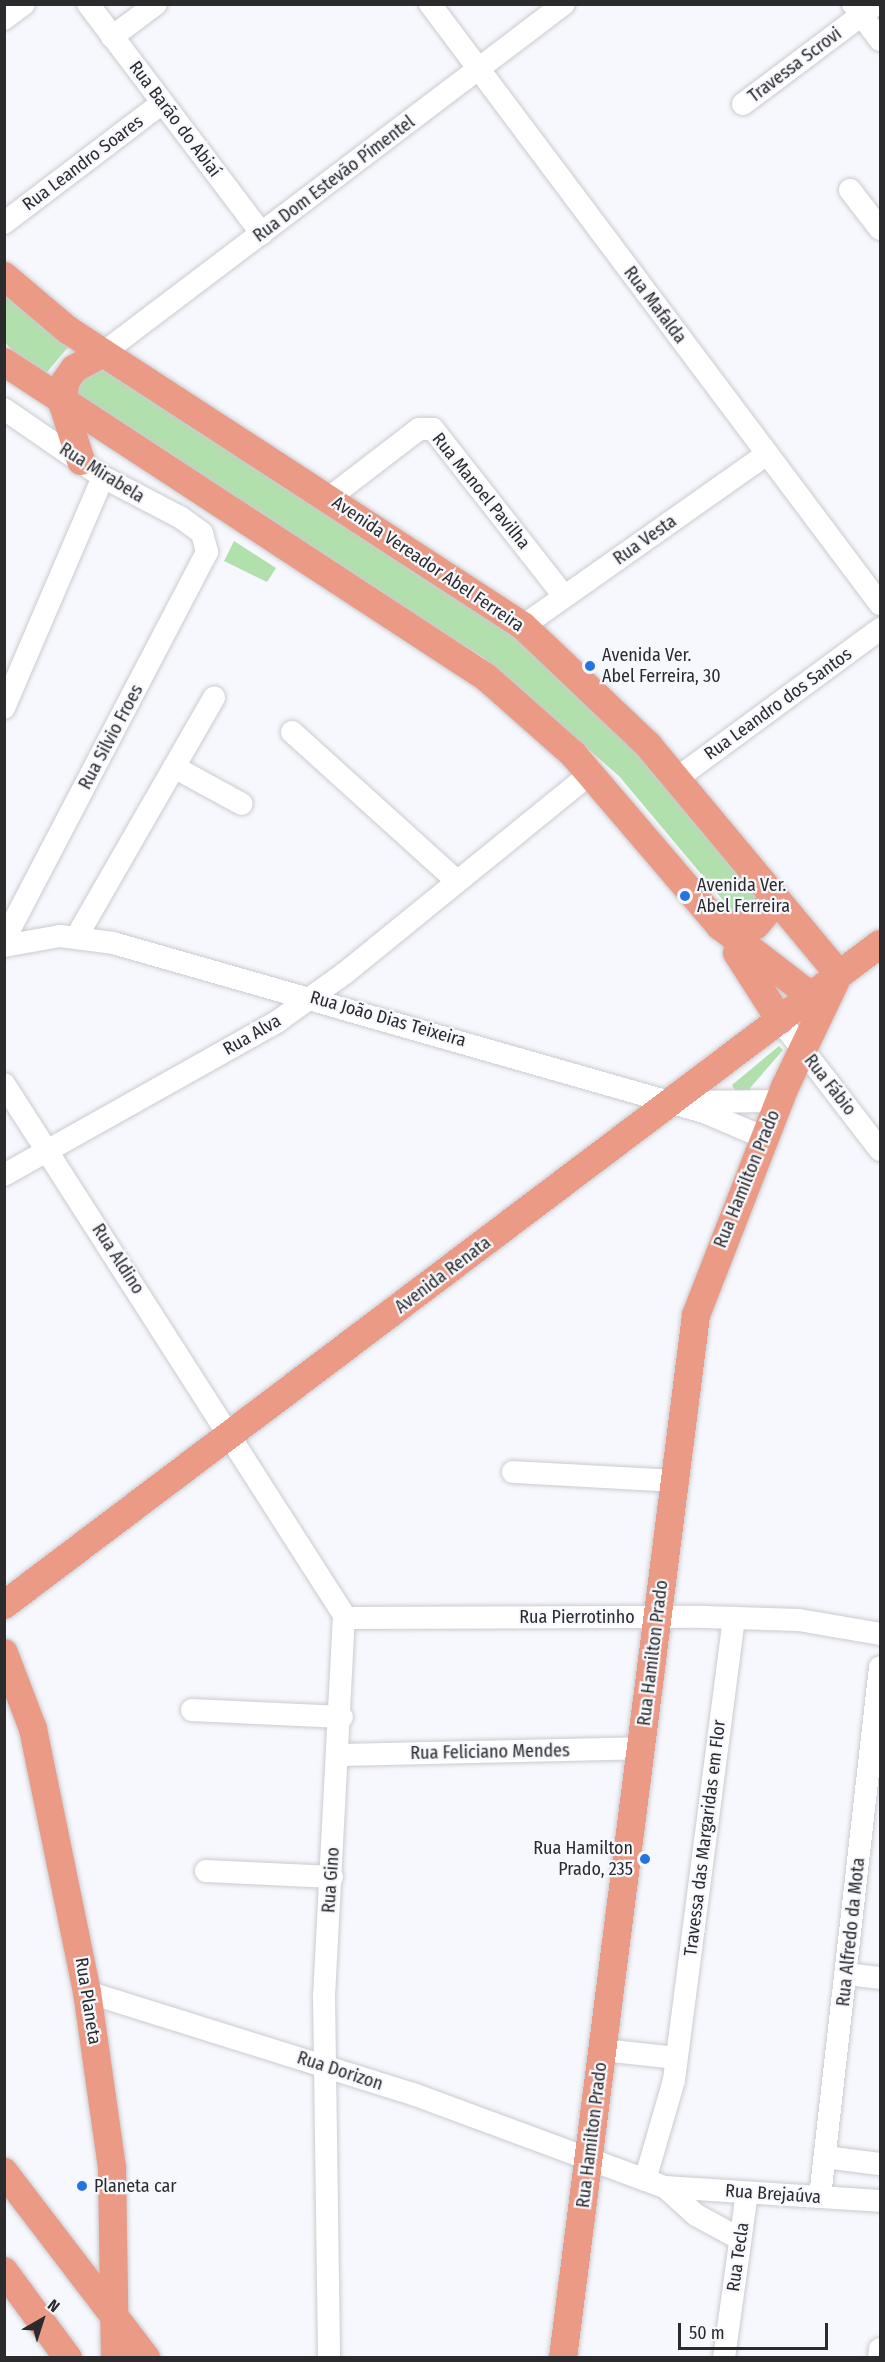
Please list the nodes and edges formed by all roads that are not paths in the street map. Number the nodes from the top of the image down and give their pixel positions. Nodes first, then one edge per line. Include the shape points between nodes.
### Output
1 (24, 4) edge
2 (88, 4) edge
3 (156, 4) edge
4 (430, 4) edge
5 (564, 4) edge
6 (864, 8) edge
7 (4, 19) edge
8 (112, 37) junction
9 (880, 40) edge
10 (478, 69) junction
11 (162, 103) junction
12 (743, 104) dead end
13 (850, 190) dead end
14 (4, 223) edge
15 (880, 229) edge
16 (262, 234) junction
17 (4, 276) edge
18 (103, 353) junction
19 (4, 362) edge
20 (63, 405) junction
21 (4, 409) edge
22 (767, 454) junction
23 (81, 461) junction
24 (103, 477) junction
25 (329, 498) junction
26 (202, 533) joint
27 (564, 596) junction
28 (880, 604) edge
29 (523, 626) junction
30 (880, 629) edge
31 (214, 698) dead end
32 (4, 708) edge
33 (292, 732) dead end
34 (174, 767) junction
35 (590, 774) junction
36 (676, 779) junction
37 (242, 804) dead end
38 (456, 880) junction
39 (771, 893) junction
40 (720, 926) junction
41 (77, 936) junction
42 (4, 940) edge
43 (880, 944) edge
44 (4, 946) edge
45 (839, 974) junction
46 (812, 996) junction
47 (312, 997) junction
48 (780, 1020) junction
49 (803, 1049) junction
50 (4, 1084) edge
51 (779, 1101) junction
52 (673, 1104) junction
53 (765, 1138) junction
54 (48, 1150) junction
55 (880, 1150) edge
56 (4, 1175) edge
57 (231, 1434) junction
58 (513, 1472) dead end
59 (674, 1480) junction
60 (4, 1605) edge
61 (657, 1617) junction
62 (344, 1618) junction
63 (734, 1618) junction
64 (880, 1634) edge
65 (4, 1653) edge
66 (880, 1667) edge
67 (13, 1699) edge
68 (192, 1710) dead end
69 (342, 1717) junction
70 (641, 1748) junction
71 (340, 1755) junction
72 (206, 1871) dead end
73 (332, 1877) junction
74 (847, 1974) junction
75 (880, 1978) edge
76 (87, 1992) junction
77 (603, 2050) junction
78 (677, 2058) junction
79 (325, 2066) junction
80 (590, 2157) junction
81 (825, 2157) junction
82 (880, 2163) edge
83 (4, 2172) edge
84 (655, 2183) junction
85 (747, 2193) junction
86 (820, 2197) junction
87 (880, 2201) edge
88 (740, 2239) junction
89 (4, 2271) edge
90 (115, 2274) junction
91 (88, 2283) junction
92 (115, 2318) junction
93 (880, 2349) edge
94 (68, 2358) edge
95 (115, 2358) edge
96 (146, 2358) edge
97 (329, 2358) edge
98 (563, 2358) edge
99 (724, 2358) edge
100 (879, 2358) edge

1 - 7 street
2 - 8 street, Rua Barão do Abiaí
3 - 8 street
4 - 10 street, Rua Mafalda
5 - 10 street, Rua Dom Estevão Pímentel
6 - 9 street
6 - 12 street, Travessa Scrovi
8 - 11 street, Rua Barão do Abiaí
10 - 16 street, Rua Dom Estevão Pímentel
10 - 22 street, Rua Mafalda
11 - 14 street, Rua Leandro Soares
11 - 16 street, Rua Barão do Abiaí
13 - 15 street
16 - 18 street, Rua Dom Estevão Pímentel
17 - 18 main road, Avenida Vereador Abel Ferreira
18 - 20 main road via 74,369 65,382
18 - 25 main road, Avenida Vereador Abel Ferreira
19 - 20 main road
20 - 23 main road
20 - 35 main road via 432,638 534,718
21 - 23 street, Rua Mirabela
22 - 27 street, Rua Vesta
22 - 28 street, Rua Mafalda
23 - 24 street, Rua Mirabela
24 - 26 street, Rua Mirabela
24 - 32 street
25 - 27 street, Rua Manoel Pavilha via 420,429 433,429
25 - 29 main road, Avenida Vereador Abel Ferreira
26 - 42 street, Rua Silvio Froes via 207,552
27 - 29 street, Rua Vesta
29 - 36 main road, Avenida Vereador Abel Ferreira via 604,700
30 - 36 street, Rua Leandro dos Santos
31 - 34 street
33 - 38 street
34 - 37 street
34 - 41 street
35 - 38 street, Rua Alva
35 - 40 main road
36 - 39 main road, Avenida Vereador Abel Ferreira
38 - 47 street, Rua Alva
39 - 40 main road via 767,912 756,925
39 - 45 main road, Avenida Vereador Abel Ferreira
40 - 46 main road
40 - 48 main road
41 - 44 street, Rua João Dias Teixeira
41 - 47 street, Rua João Dias Teixeira
43 - 45 main road, Avenida Renata
45 - 46 main road, Avenida Renata
45 - 49 main road, Rua Hamilton Prado
46 - 48 main road, Avenida Renata
47 - 52 street, Rua João Dias Teixeira
47 - 54 street, Rua Alva
48 - 49 street, Rua Fábio
48 - 52 main road, Avenida Renata
49 - 51 main road, Rua Hamilton Prado
49 - 55 street, Rua Fábio
50 - 54 street, Rua Aldino
51 - 52 street
51 - 53 main road, Rua Hamilton Prado
52 - 53 street, Rua João Dias Teixeira
52 - 57 main road, Avenida Renata
53 - 59 main road, Rua Hamilton Prado via 696,1315
54 - 56 street, Rua Alva
54 - 57 street, Rua Aldino
57 - 60 main road, Avenida Renata
57 - 62 street
58 - 59 street
59 - 61 main road, Rua Hamilton Prado
61 - 62 street, Rua Pierrotinho
61 - 63 street, Rua Pierrotinho
61 - 70 main road, Rua Hamilton Prado
62 - 69 street, Rua Gino
63 - 64 street, Rua Pierrotinho via 835,1624
63 - 78 street, Travessa das Margaridas em Flor
65 - 67 main road, Rua Planeta
66 - 74 street, Rua Alfredo da Mota
67 - 76 main road, Rua Planeta
68 - 69 street
69 - 71 street, Rua Gino
70 - 71 street, Rua Feliciano Mendes
70 - 77 main road, Rua Hamilton Prado
71 - 73 street, Rua Gino
72 - 73 street
73 - 79 street, Rua Gino
74 - 75 street
74 - 81 street, Rua Alfredo da Mota
76 - 79 street, Rua Dorizon
76 - 90 main road, Rua Planeta via 110,2143
77 - 78 street
77 - 80 main road, Rua Hamilton Prado
78 - 84 street, Travessa das Margaridas em Flor
79 - 80 street, Rua Dorizon
79 - 97 street, Rua Gino
80 - 84 street, Rua Brejaúva
80 - 98 main road, Rua Hamilton Prado
81 - 82 street
81 - 86 street, Rua Alfredo da Mota
83 - 91 main road
84 - 85 street, Rua Brejaúva
84 - 88 street, Rua Brejaúva via 696,2215
85 - 86 street, Rua Brejaúva
85 - 88 street, Rua Tecla
86 - 87 street, Rua Brejaúva
88 - 99 street, Rua Tecla
89 - 94 main road
90 - 91 main road via 103,2288
90 - 92 main road, Rua Planeta
91 - 92 main road
92 - 95 main road, Rua Planeta
92 - 96 main road
93 - 100 street

